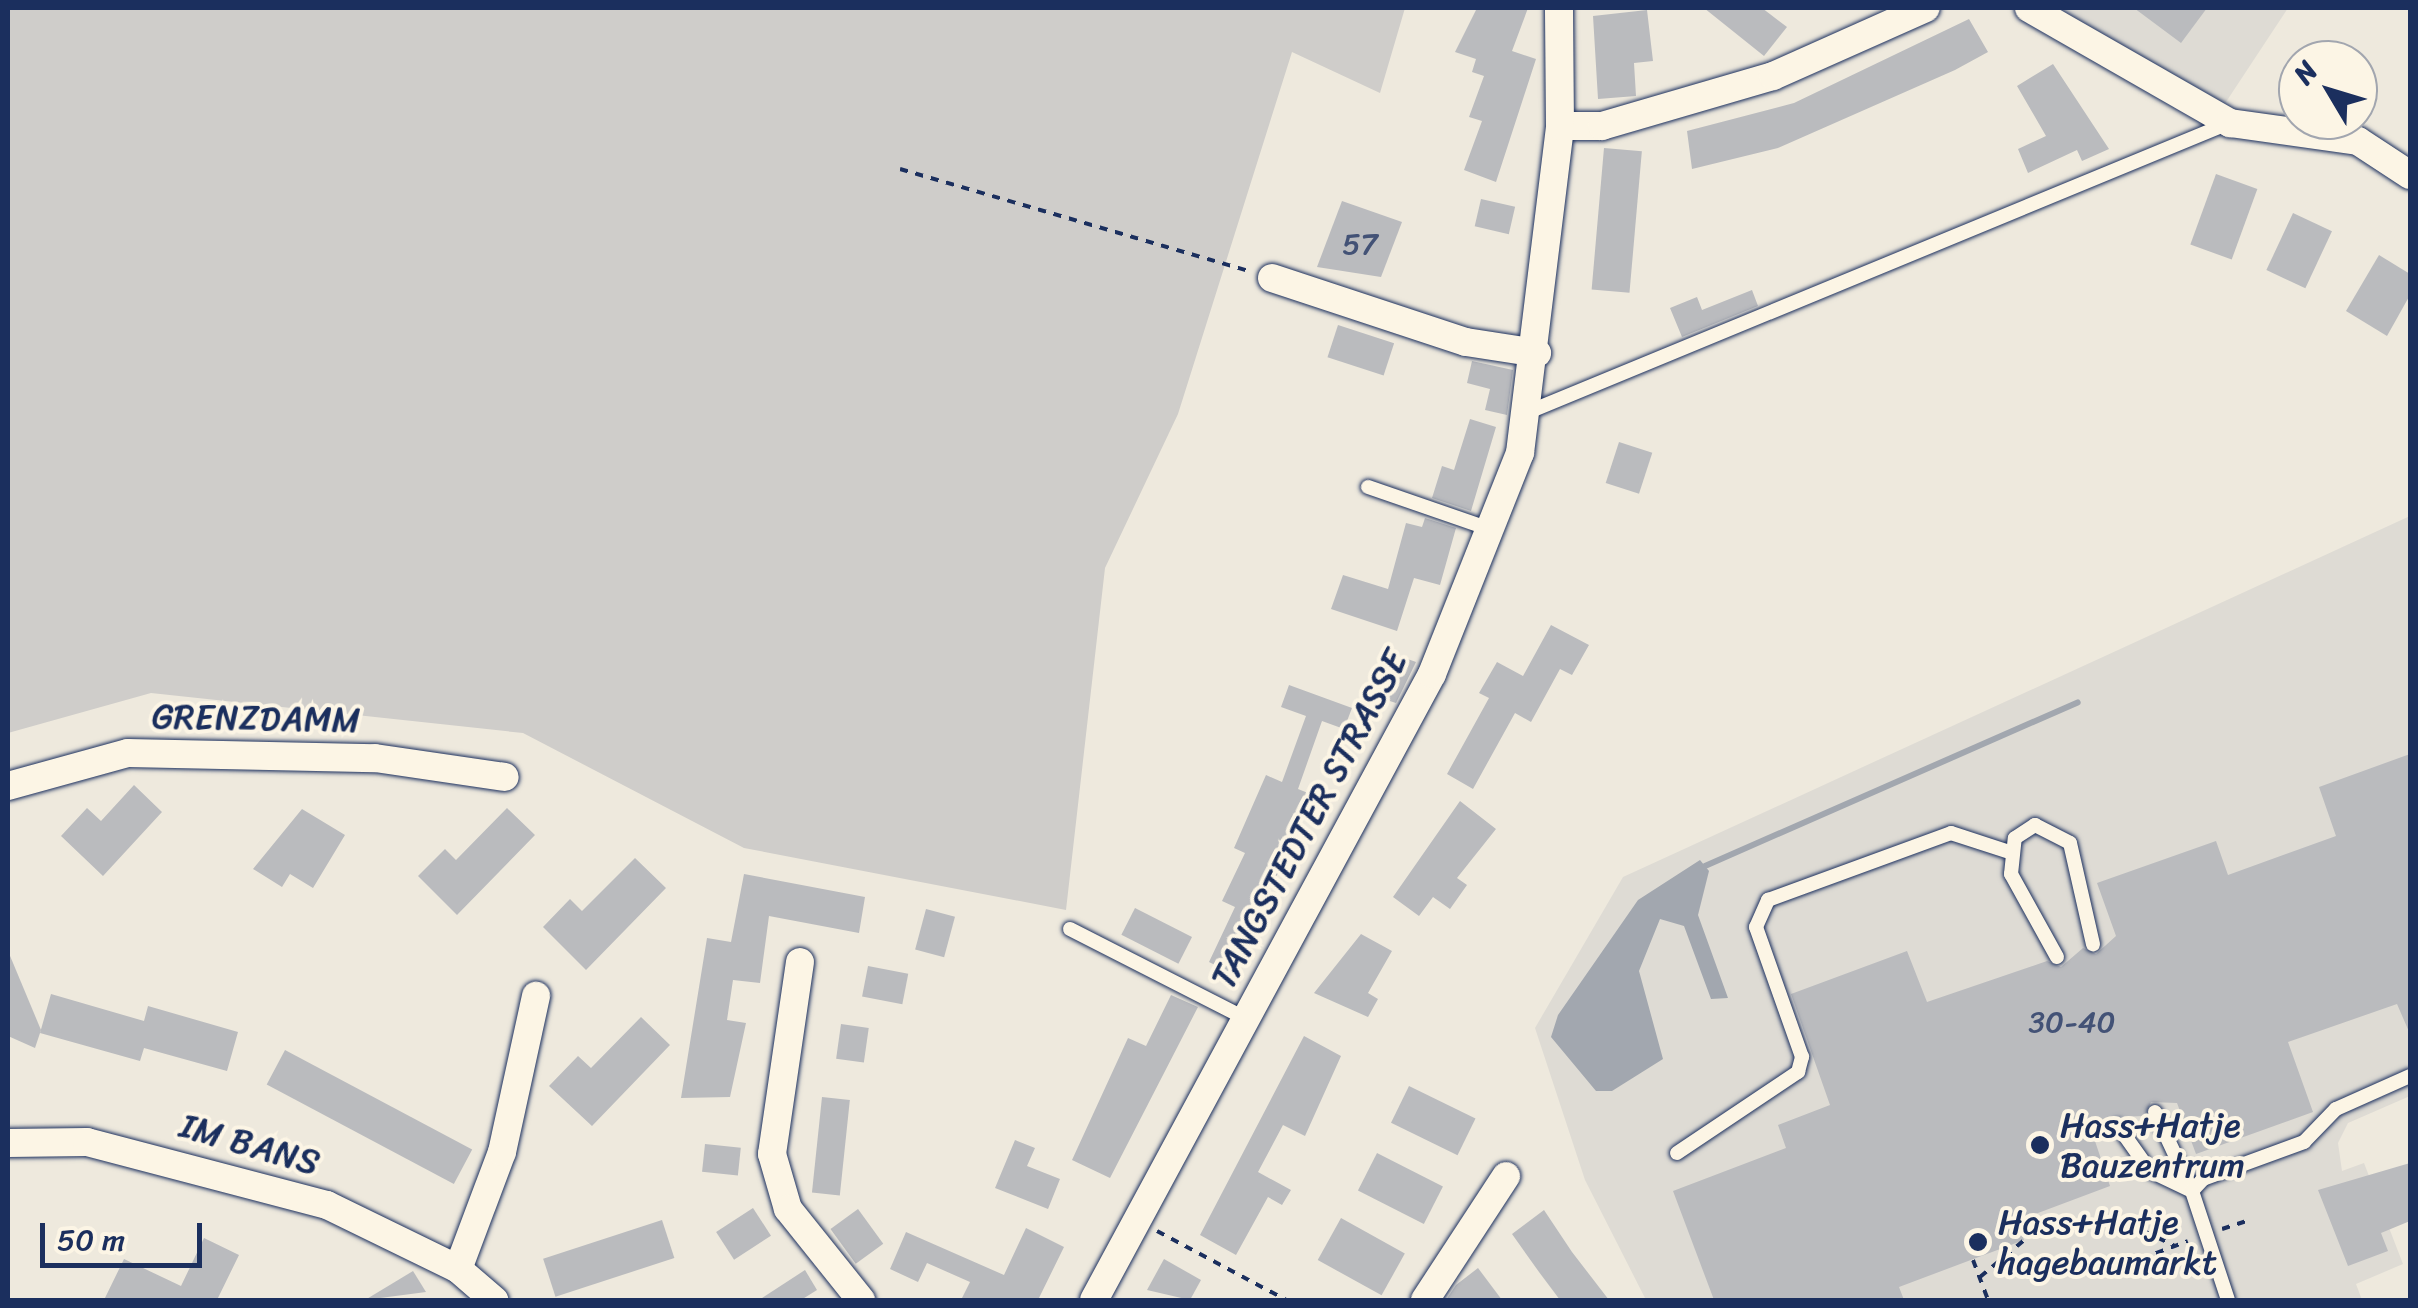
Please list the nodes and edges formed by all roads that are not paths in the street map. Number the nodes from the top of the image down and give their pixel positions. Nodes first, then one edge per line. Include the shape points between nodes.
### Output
1 (1559, 8) edge
2 (1926, 8) edge
3 (2028, 8) edge
4 (2230, 123) junction
5 (1560, 126) junction
6 (2410, 175) edge
7 (1272, 278) road end
8 (1536, 353) junction
9 (1526, 413) junction
10 (1368, 488) dead end
11 (1490, 529) junction
12 (506, 777) dead end
13 (8, 786) edge
14 (2010, 852) junction
15 (1070, 929) dead end
16 (2093, 944) dead end
17 (2057, 957) dead end
18 (800, 962) dead end
19 (536, 996) dead end
20 (1245, 1018) junction
21 (2410, 1076) edge
22 (2155, 1112) dead end
23 (2118, 1126) dead end
24 (8, 1143) edge
25 (1677, 1153) dead end
26 (1506, 1176) dead end
27 (2192, 1191) junction
28 (458, 1269) junction
29 (494, 1300) edge
30 (861, 1300) edge
31 (1094, 1300) edge
32 (1425, 1300) edge
33 (2228, 1300) edge

1 - 5 street, TANGSTEDTER STRASSE
2 - 5 street via 1773,76 1602,126
3 - 4 street
4 - 6 street via 2358,141
4 - 9 lane
5 - 8 street, TANGSTEDTER STRASSE
7 - 8 street via 1466,342
8 - 9 street, TANGSTEDTER STRASSE
9 - 11 street, TANGSTEDTER STRASSE
10 - 11 lane
11 - 20 street, TANGSTEDTER STRASSE via 1432,674
12 - 13 street, GRENZDAMM via 374,758 128,753
14 - 16 lane via 2035,825 2070,843
14 - 17 lane via 2011,874
14 - 25 lane via 1951,834 1768,900 1756,926 1802,1057 1798,1072
15 - 20 lane
18 - 30 street via 772,1154 788,1209
19 - 28 street via 502,1152
20 - 31 street, TANGSTEDTER STRASSE
21 - 27 lane via 2336,1109 2304,1142 2202,1178
22 - 27 lane
23 - 27 lane via 2150,1171
24 - 28 street, IM BANS via 88,1142 204,1166 327,1205
26 - 32 street
27 - 33 lane
28 - 29 street, IM BANS

